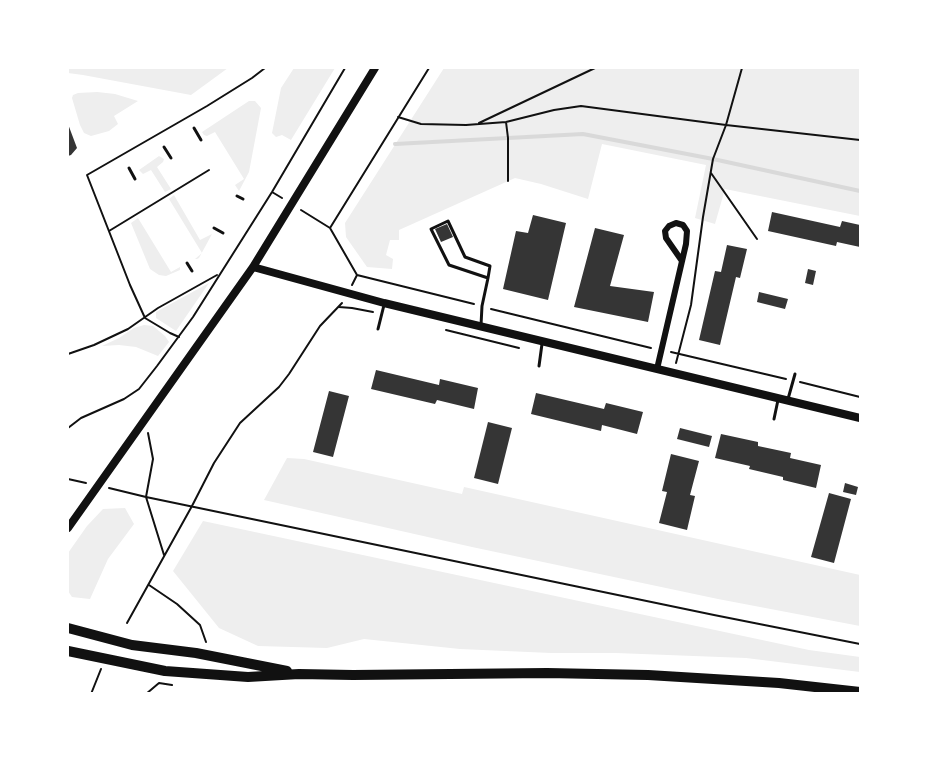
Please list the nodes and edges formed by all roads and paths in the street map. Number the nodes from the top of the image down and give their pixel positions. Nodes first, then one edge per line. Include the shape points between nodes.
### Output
1 (265, 68) edge
2 (345, 68) edge
3 (375, 68) edge
4 (429, 68) edge
5 (595, 68) edge
6 (742, 68) edge
7 (207, 106) dead end
8 (398, 117) junction
9 (506, 122) junction
10 (476, 124) junction
11 (726, 125) junction
12 (194, 128) dead end
13 (201, 140) dead end
14 (861, 140) edge
15 (164, 147) dead end
16 (171, 158) dead end
17 (129, 168) dead end
18 (209, 170) dead end
19 (711, 173) junction
20 (135, 179) dead end
21 (508, 182) dead end
22 (272, 192) junction
23 (237, 196) dead end
24 (282, 198) dead end
25 (243, 199) dead end
26 (301, 210) dead end
27 (214, 228) dead end
28 (330, 228) junction
29 (109, 231) dead end
30 (224, 233) dead end
31 (757, 239) dead end
32 (682, 261) junction
33 (187, 263) dead end
34 (253, 267) junction
35 (192, 271) dead end
36 (220, 274) junction
37 (357, 275) junction
38 (488, 278) junction
39 (130, 285) dead end
40 (347, 294) junction
41 (384, 303) junction
42 (482, 306) junction
43 (145, 318) junction
44 (481, 327) junction
45 (378, 329) dead end
46 (179, 337) junction
47 (543, 342) junction
48 (662, 350) junction
49 (679, 353) junction
50 (68, 354) edge
51 (539, 366) dead end
52 (657, 369) junction
53 (673, 373) junction
54 (795, 374) dead end
55 (793, 381) junction
56 (861, 397) edge
57 (778, 398) junction
58 (788, 401) junction
59 (861, 418) edge
60 (145, 419) junction
61 (774, 419) dead end
62 (68, 428) edge
63 (68, 479) edge
64 (89, 484) dead end
65 (109, 488) dead end
66 (146, 497) junction
67 (192, 506) junction
68 (77, 513) junction
69 (68, 517) edge
70 (68, 528) edge
71 (164, 555) junction
72 (148, 585) junction
73 (127, 622) dead end
74 (68, 628) edge
75 (206, 642) dead end
76 (861, 644) edge
77 (68, 651) edge
78 (103, 664) dead end
79 (299, 674) junction
80 (172, 685) dead end
81 (861, 692) edge
82 (91, 693) edge
83 (146, 693) edge

1 - 7 path
2 - 22 path
3 - 34 street
4 - 8 path
5 - 10 path
6 - 11 path
8 - 10 path via 421,124
8 - 28 path
9 - 10 path
9 - 11 path via 581,106
9 - 21 path
11 - 14 path
11 - 19 path
12 - 13 lane
15 - 16 lane
17 - 20 lane
18 - 29 path
19 - 31 path
19 - 49 path via 691,305
22 - 24 path
22 - 36 path
23 - 25 lane
26 - 28 path
27 - 30 lane
28 - 37 path
32 - 32 street via 666,238 665,231 676,223 687,231
32 - 48 street
33 - 35 lane
34 - 40 street
34 - 60 street
36 - 43 path
36 - 46 path
37 - 40 path
37 - 42 path
38 - 38 lane via 490,266 465,257 448,221 431,229 449,265
38 - 42 lane
39 - 43 path
40 - 41 street
40 - 67 path via 279,387 240,423
41 - 44 street
41 - 45 lane
42 - 44 lane
42 - 48 path
43 - 46 path
43 - 50 path
44 - 47 street
46 - 62 path via 139,389
47 - 51 lane
47 - 52 street
48 - 49 path
48 - 52 street
49 - 53 path
49 - 55 path
52 - 53 street
53 - 57 street
54 - 55 lane
55 - 56 path
55 - 58 lane
57 - 58 street
57 - 61 lane
58 - 59 street
60 - 66 path via 153,459
60 - 68 street
63 - 64 path
65 - 66 path
66 - 67 path
66 - 71 path
67 - 71 path
67 - 76 path
68 - 69 street
68 - 70 street
71 - 72 path
72 - 73 path
72 - 75 path via 200,625
74 - 79 highway via 132,645
77 - 79 highway via 165,671 248,677
78 - 82 path
79 - 81 highway via 648,675
80 - 83 path via 159,683

